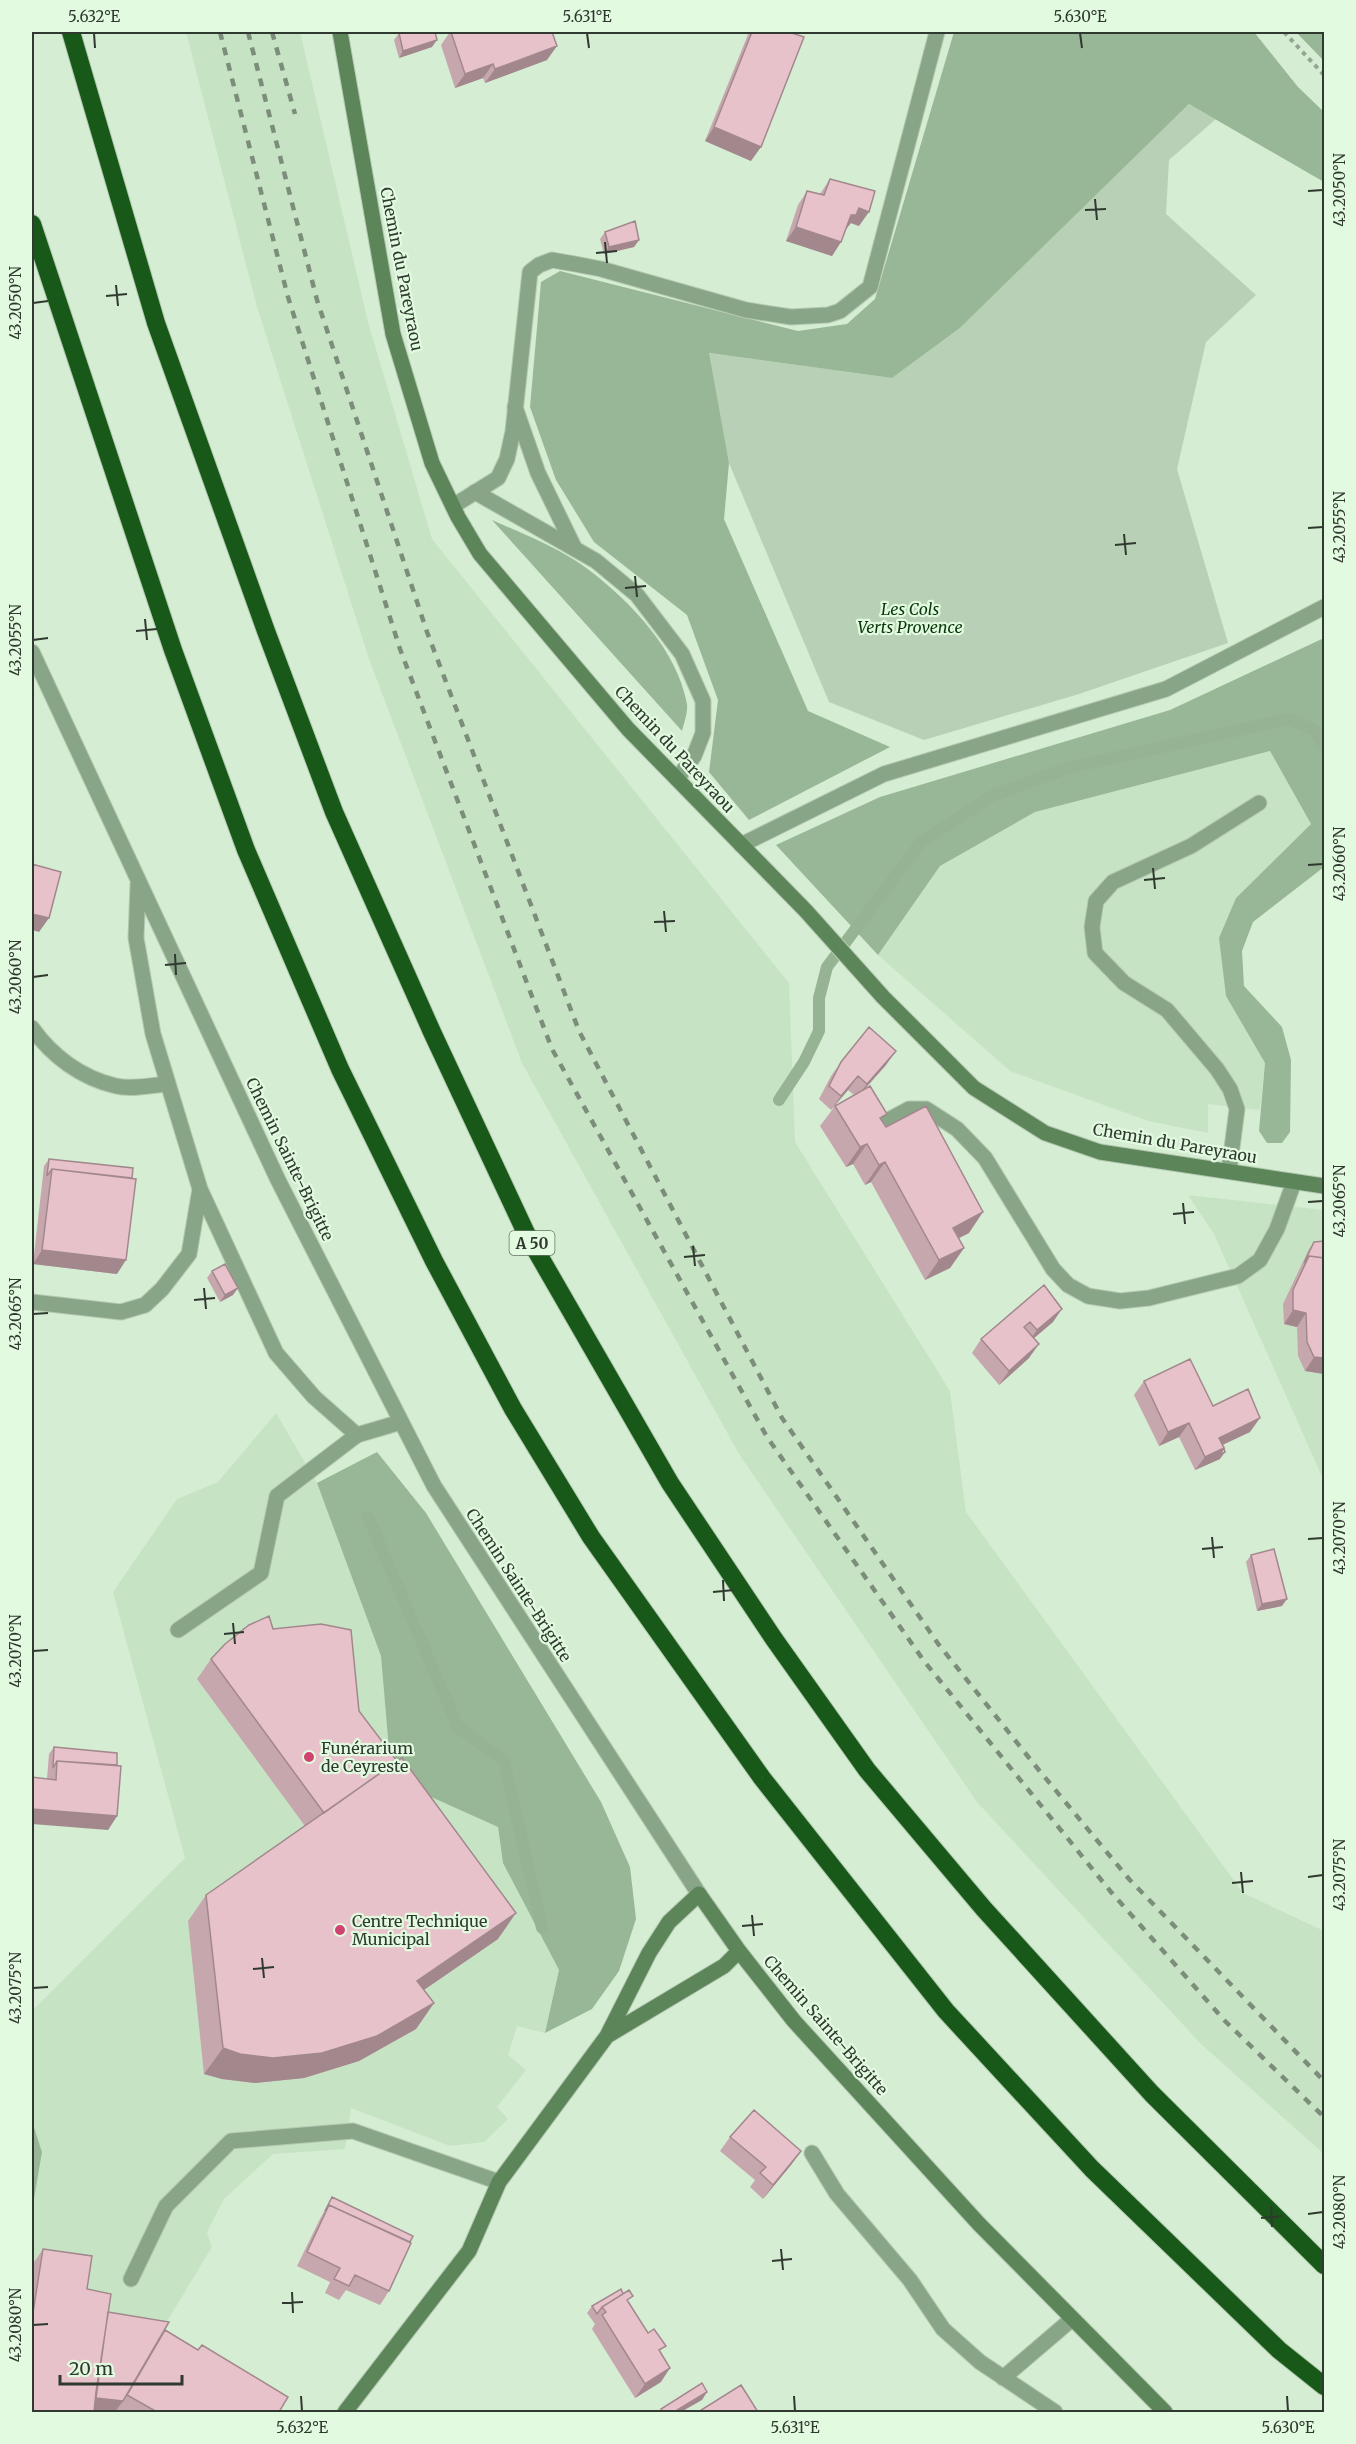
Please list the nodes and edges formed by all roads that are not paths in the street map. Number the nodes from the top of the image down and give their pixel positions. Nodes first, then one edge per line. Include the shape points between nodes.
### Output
1 (71, 32) edge
2 (340, 32) edge
3 (937, 32) edge
4 (32, 224) edge
5 (515, 407) junction
6 (475, 492) junction
7 (453, 506) junction
8 (575, 549) junction
9 (1324, 607) edge
10 (32, 652) edge
11 (677, 779) junction
12 (1259, 803) dead end
13 (741, 845) junction
14 (139, 881) junction
15 (32, 1028) edge
16 (168, 1084) junction
17 (881, 1124) edge
18 (1229, 1172) junction
19 (1294, 1182) junction
20 (1324, 1186) edge
21 (200, 1189) junction
22 (32, 1302) edge
23 (401, 1422) junction
24 (357, 1435) junction
25 (178, 1630) dead end
26 (699, 1894) junction
27 (739, 1951) junction
28 (607, 2036) junction
29 (812, 2153) dead end
30 (498, 2182) junction
31 (1324, 2265) edge
32 (131, 2279) dead end
33 (1072, 2319) junction
34 (1004, 2378) junction
35 (1324, 2386) edge
36 (345, 2412) edge
37 (1055, 2412) edge
38 (1165, 2412) edge

1 - 31 highway, A 50 via 156,323 334,812 532,1243 670,1483 867,1770 984,1909 1152,2094
2 - 7 street, Chemin du Pareyraou via 393,334 432,463
3 - 5 street via 870,287 858,298 828,315 791,317 746,310 601,269 552,260 530,272
4 - 35 highway via 173,650 246,850 346,1079 434,1261 513,1409 591,1537 762,1778 946,2011 1092,2169 1279,2350
5 - 6 street via 507,459 498,478
5 - 8 street via 538,473
6 - 7 street
6 - 8 street
7 - 11 street, Chemin du Pareyraou via 480,554 628,729
8 - 11 street via 637,595 681,654 703,701 703,733 694,756
9 - 13 street via 1166,689 884,774
10 - 14 street, Chemin Sainte-Brigitte
11 - 13 street, Chemin du Pareyraou
12 - 18 street via 1191,846 1113,882 1096,901 1092,927 1095,953 1124,983 1167,1010 1230,1089 1237,1109
13 - 18 street, Chemin du Pareyraou via 974,1088 1045,1133 1100,1152
14 - 16 street via 136,938 153,1034
14 - 23 street, Chemin Sainte-Brigitte via 278,1180
15 - 16 street via 47,1048 77,1071 117,1087
16 - 21 street
17 - 19 street via 909,1109 926,1109 957,1129 985,1158 1053,1269 1068,1285 1088,1296 1120,1301 1149,1298 1238,1276 1260,1260 1277,1229
18 - 19 street, Chemin du Pareyraou
19 - 20 street, Chemin du Pareyraou
21 - 22 street via 189,1254 145,1305 121,1312
21 - 24 street via 276,1353 314,1397
23 - 24 street
23 - 26 street, Chemin Sainte-Brigitte via 434,1486
24 - 25 street via 277,1496 261,1573
26 - 27 street, Chemin Sainte-Brigitte
26 - 28 street via 669,1922
27 - 28 street via 724,1966
27 - 33 street, Chemin Sainte-Brigitte via 794,2021 979,2224
28 - 30 street
29 - 34 street via 837,2194 910,2280 943,2329
30 - 32 street via 353,2131 231,2141 166,2206
30 - 36 street via 469,2251
33 - 34 street
33 - 38 street, Chemin Sainte-Brigitte
34 - 37 street

